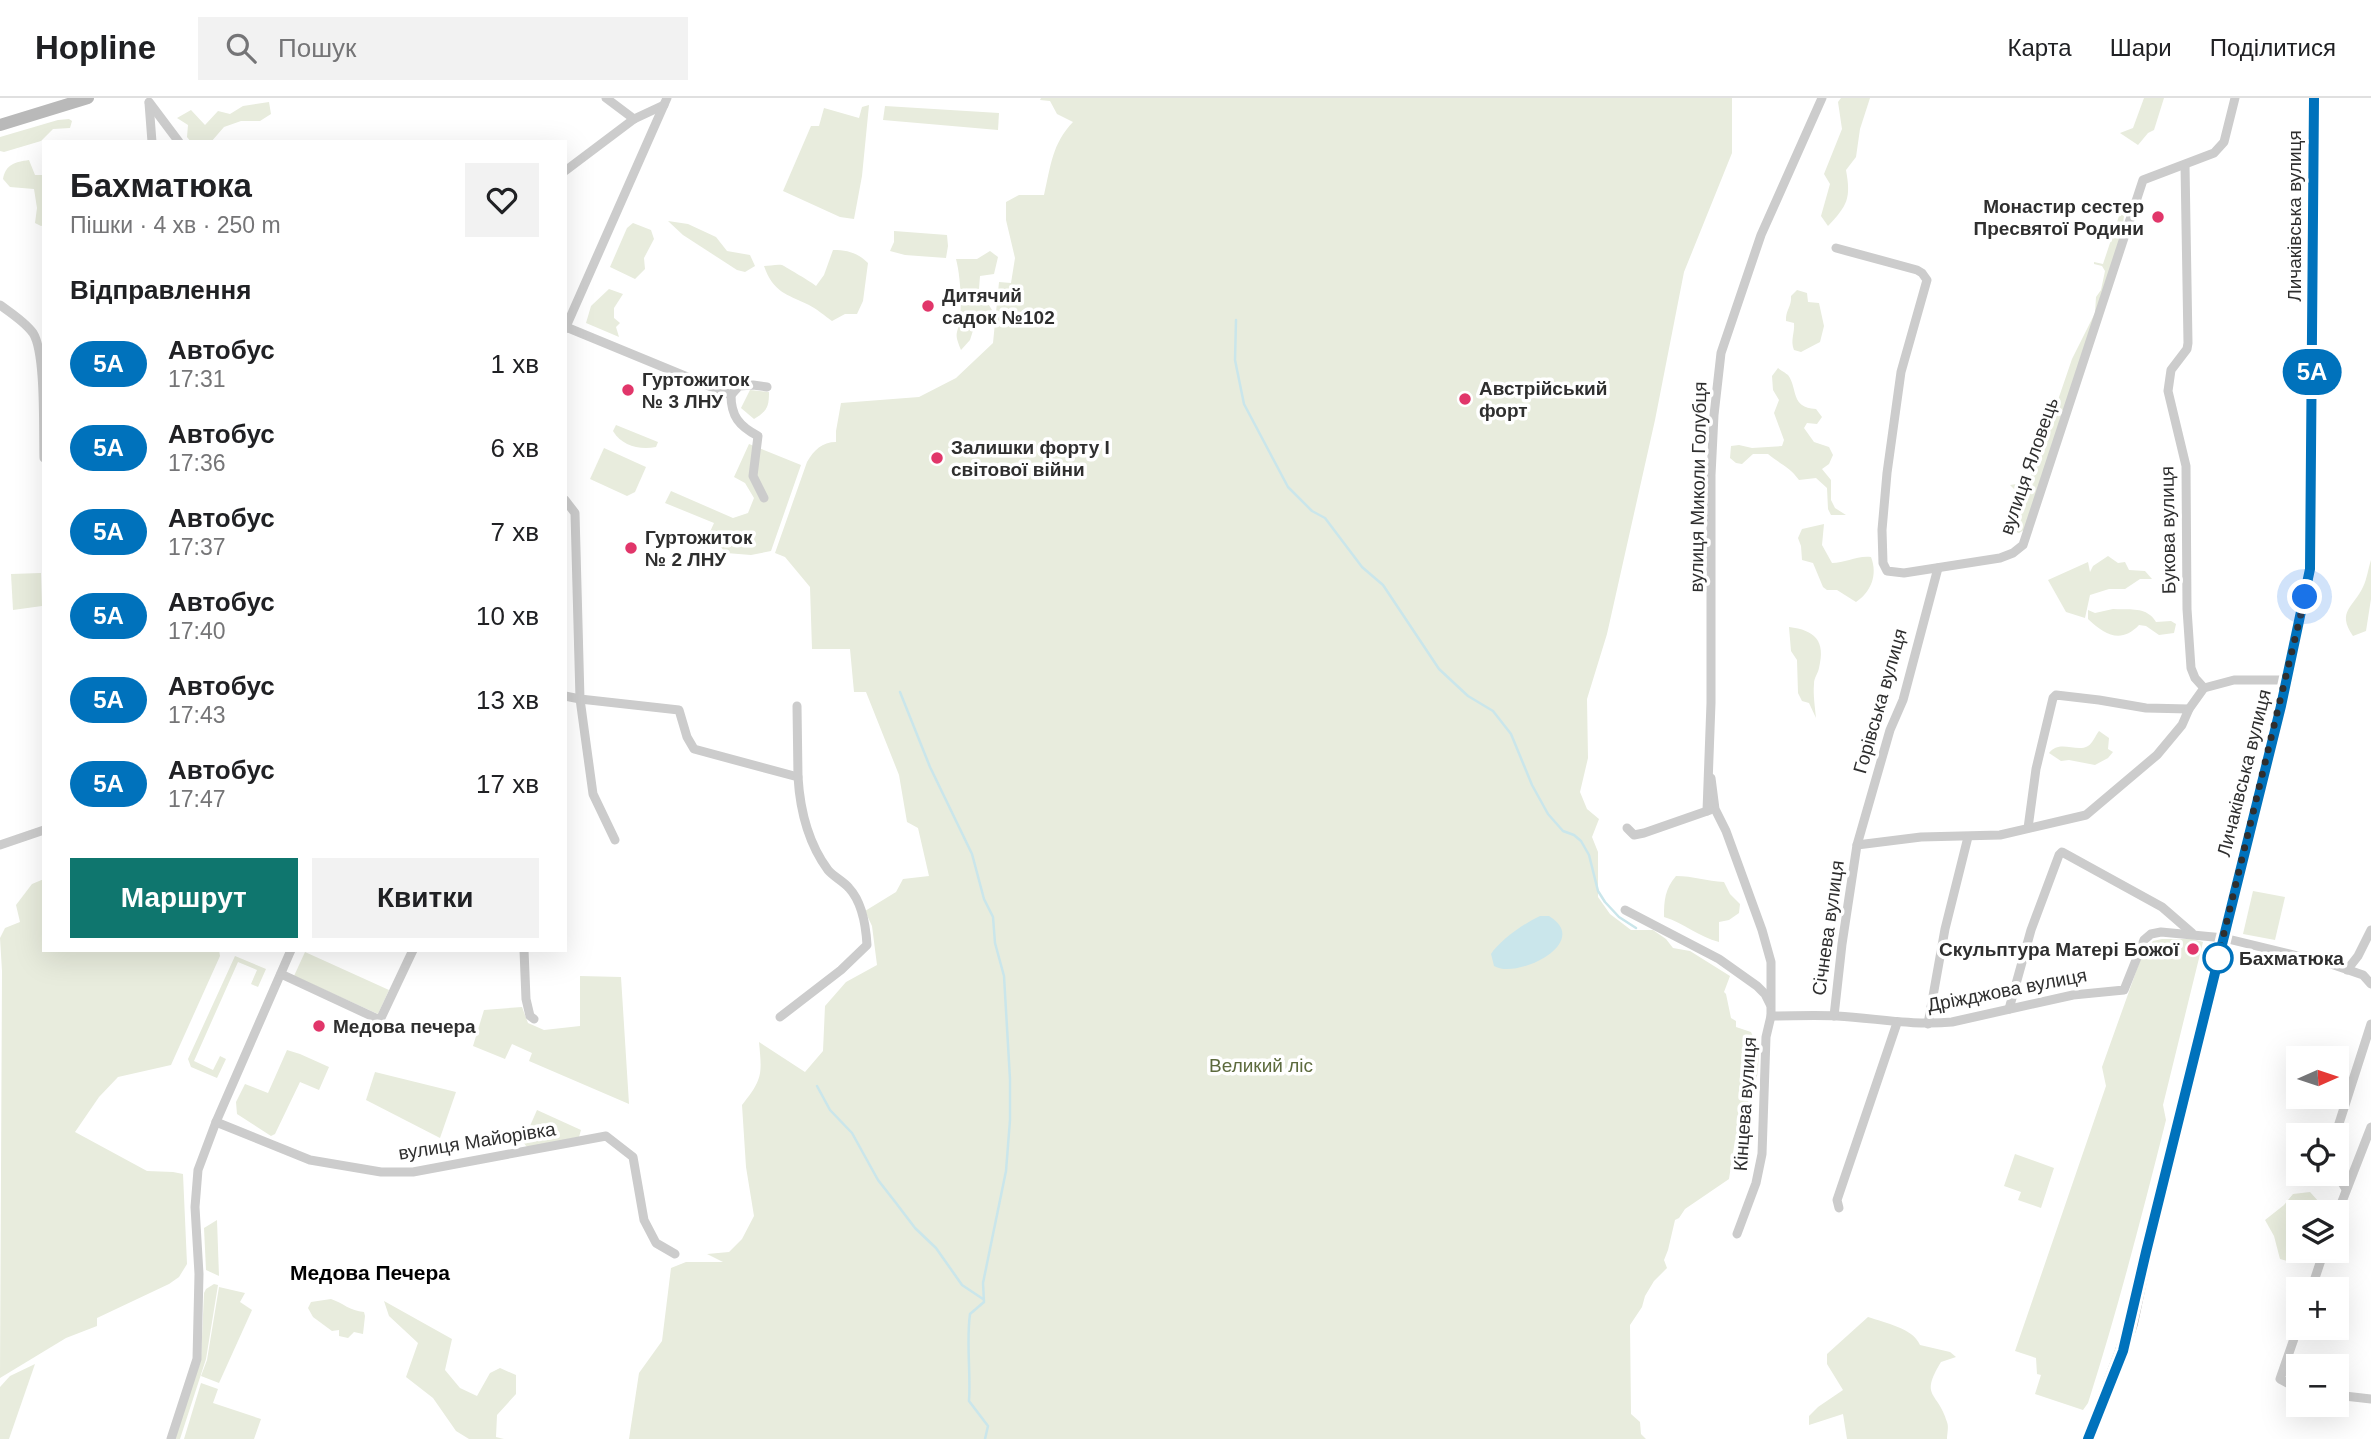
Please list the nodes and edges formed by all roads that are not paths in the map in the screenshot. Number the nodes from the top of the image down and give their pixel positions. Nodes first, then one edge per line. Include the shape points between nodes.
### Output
1 (88, 98) edge
2 (606, 98) edge
3 (1822, 98) edge
4 (2235, 98) edge
5 (2314, 98) edge
6 (148, 100) edge
7 (666, 102) edge
8 (634, 119) junction
9 (0, 125) edge
10 (152, 140) edge
11 (178, 140) edge
12 (2185, 165) junction
13 (567, 169) edge
14 (1836, 248) dead end
15 (0, 305) edge
16 (567, 326) edge
17 (567, 328) edge
18 (766, 387) dead end
19 (42, 395) edge
20 (731, 395) junction
21 (764, 498) dead end
22 (567, 503) edge
23 (1938, 568) junction
24 (2287, 680) junction
25 (2204, 688) junction
26 (567, 696) edge
27 (580, 699) junction
28 (797, 706) dead end
29 (2189, 709) junction
30 (798, 777) junction
31 (1711, 810) junction
32 (1627, 828) dead end
33 (2028, 828) junction
34 (42, 831) edge
35 (1968, 837) junction
36 (615, 840) dead end
37 (0, 845) edge
38 (1857, 845) junction
39 (1625, 910) dead end
40 (2371, 930) edge
41 (2192, 933) junction
42 (2224, 938) junction
43 (290, 952) edge
44 (412, 952) edge
45 (524, 952) edge
46 (2347, 970) junction
47 (281, 974) junction
48 (2371, 984) edge
49 (2009, 1009) junction
50 (1771, 1016) junction
51 (1835, 1016) junction
52 (780, 1017) dead end
53 (534, 1019) dead end
54 (1898, 1023) junction
55 (1928, 1024) junction
56 (2371, 1024) edge
57 (216, 1122) junction
58 (2339, 1123) edge
59 (2371, 1127) edge
60 (2344, 1186) edge
61 (2346, 1189) junction
62 (2342, 1200) edge
63 (1839, 1208) dead end
64 (1737, 1234) dead end
65 (675, 1254) dead end
66 (2286, 1362) edge
67 (2286, 1382) edge
68 (2349, 1396) edge
69 (2371, 1399) edge
70 (171, 1439) edge
71 (2088, 1439) edge

1 - 9 main road
2 - 8 street
3 - 31 street, вулиця Миколи Голубця via 1760,235 1721,353 1711,475
4 - 12 street, вулиця Яловець via 2220,148
5 - 24 main road, Личаківська вулиця via 2311,564
6 - 10 street
6 - 11 street
7 - 8 street
7 - 16 street
8 - 13 street
12 - 23 street, вулиця Яловець via 2143,180 2023,545 2000,558
12 - 25 street, Букова вулиця via 2188,343 2171,370 2168,390 2186,466 2191,667
14 - 23 street, вулиця Яловець via 1917,270 1927,280 1901,372 1882,553 1886,570 1895,573
15 - 19 street via 26,325 37,342
17 - 20 street
18 - 20 street via 739,386
20 - 21 street via 736,419 758,436 753,476
22 - 27 street via 575,513
23 - 38 street, Горівська вулиця
24 - 25 street via 2234,680
24 - 42 main road, Личаківська вулиця
25 - 29 street
26 - 27 street
27 - 30 street via 680,710 694,749
27 - 36 street via 593,794
28 - 30 street
29 - 33 street via 2157,755 2092,812
29 - 33 street via 2146,708 2056,695 2036,769
30 - 52 street via 800,802 814,848 830,872 851,890 865,923 867,945
31 - 32 street via 1644,833 1634,835
31 - 50 street, Кінцева вулиця via 1726,831 1769,949
33 - 35 street
34 - 37 street
35 - 38 street
35 - 55 street
38 - 51 street, Січнева вулиця
39 - 50 street, Кінцева вулиця via 1709,953 1757,986 1770,1004
40 - 46 street
41 - 42 street
41 - 49 street, Дріжджова вулиця via 2147,936 2124,990 2093,991
41 - 49 street via 2162,907 2066,852 2060,854 2031,930
42 - 46 street
42 - 71 main road, Личаківська вулиця via 2131,1323
43 - 47 street
44 - 47 street via 380,1020
45 - 53 street via 526,999
46 - 48 street via 2363,975
47 - 57 street
49 - 55 street, Дріжджова вулиця
50 - 51 street, Дріжджова вулиця
50 - 64 street, Кінцева вулиця via 1766,1037 1762,1154
51 - 54 street, Дріжджова вулиця
54 - 55 street, Дріжджова вулиця
54 - 63 street
56 - 58 street
57 - 65 street, вулиця Майорівка via 310,1160 381,1172 413,1172 606,1136 633,1157 644,1220 656,1243
57 - 70 street via 198,1170 195,1207 197,1359
59 - 61 street
60 - 61 street
61 - 62 street
66 - 67 street via 2280,1379
68 - 69 street

